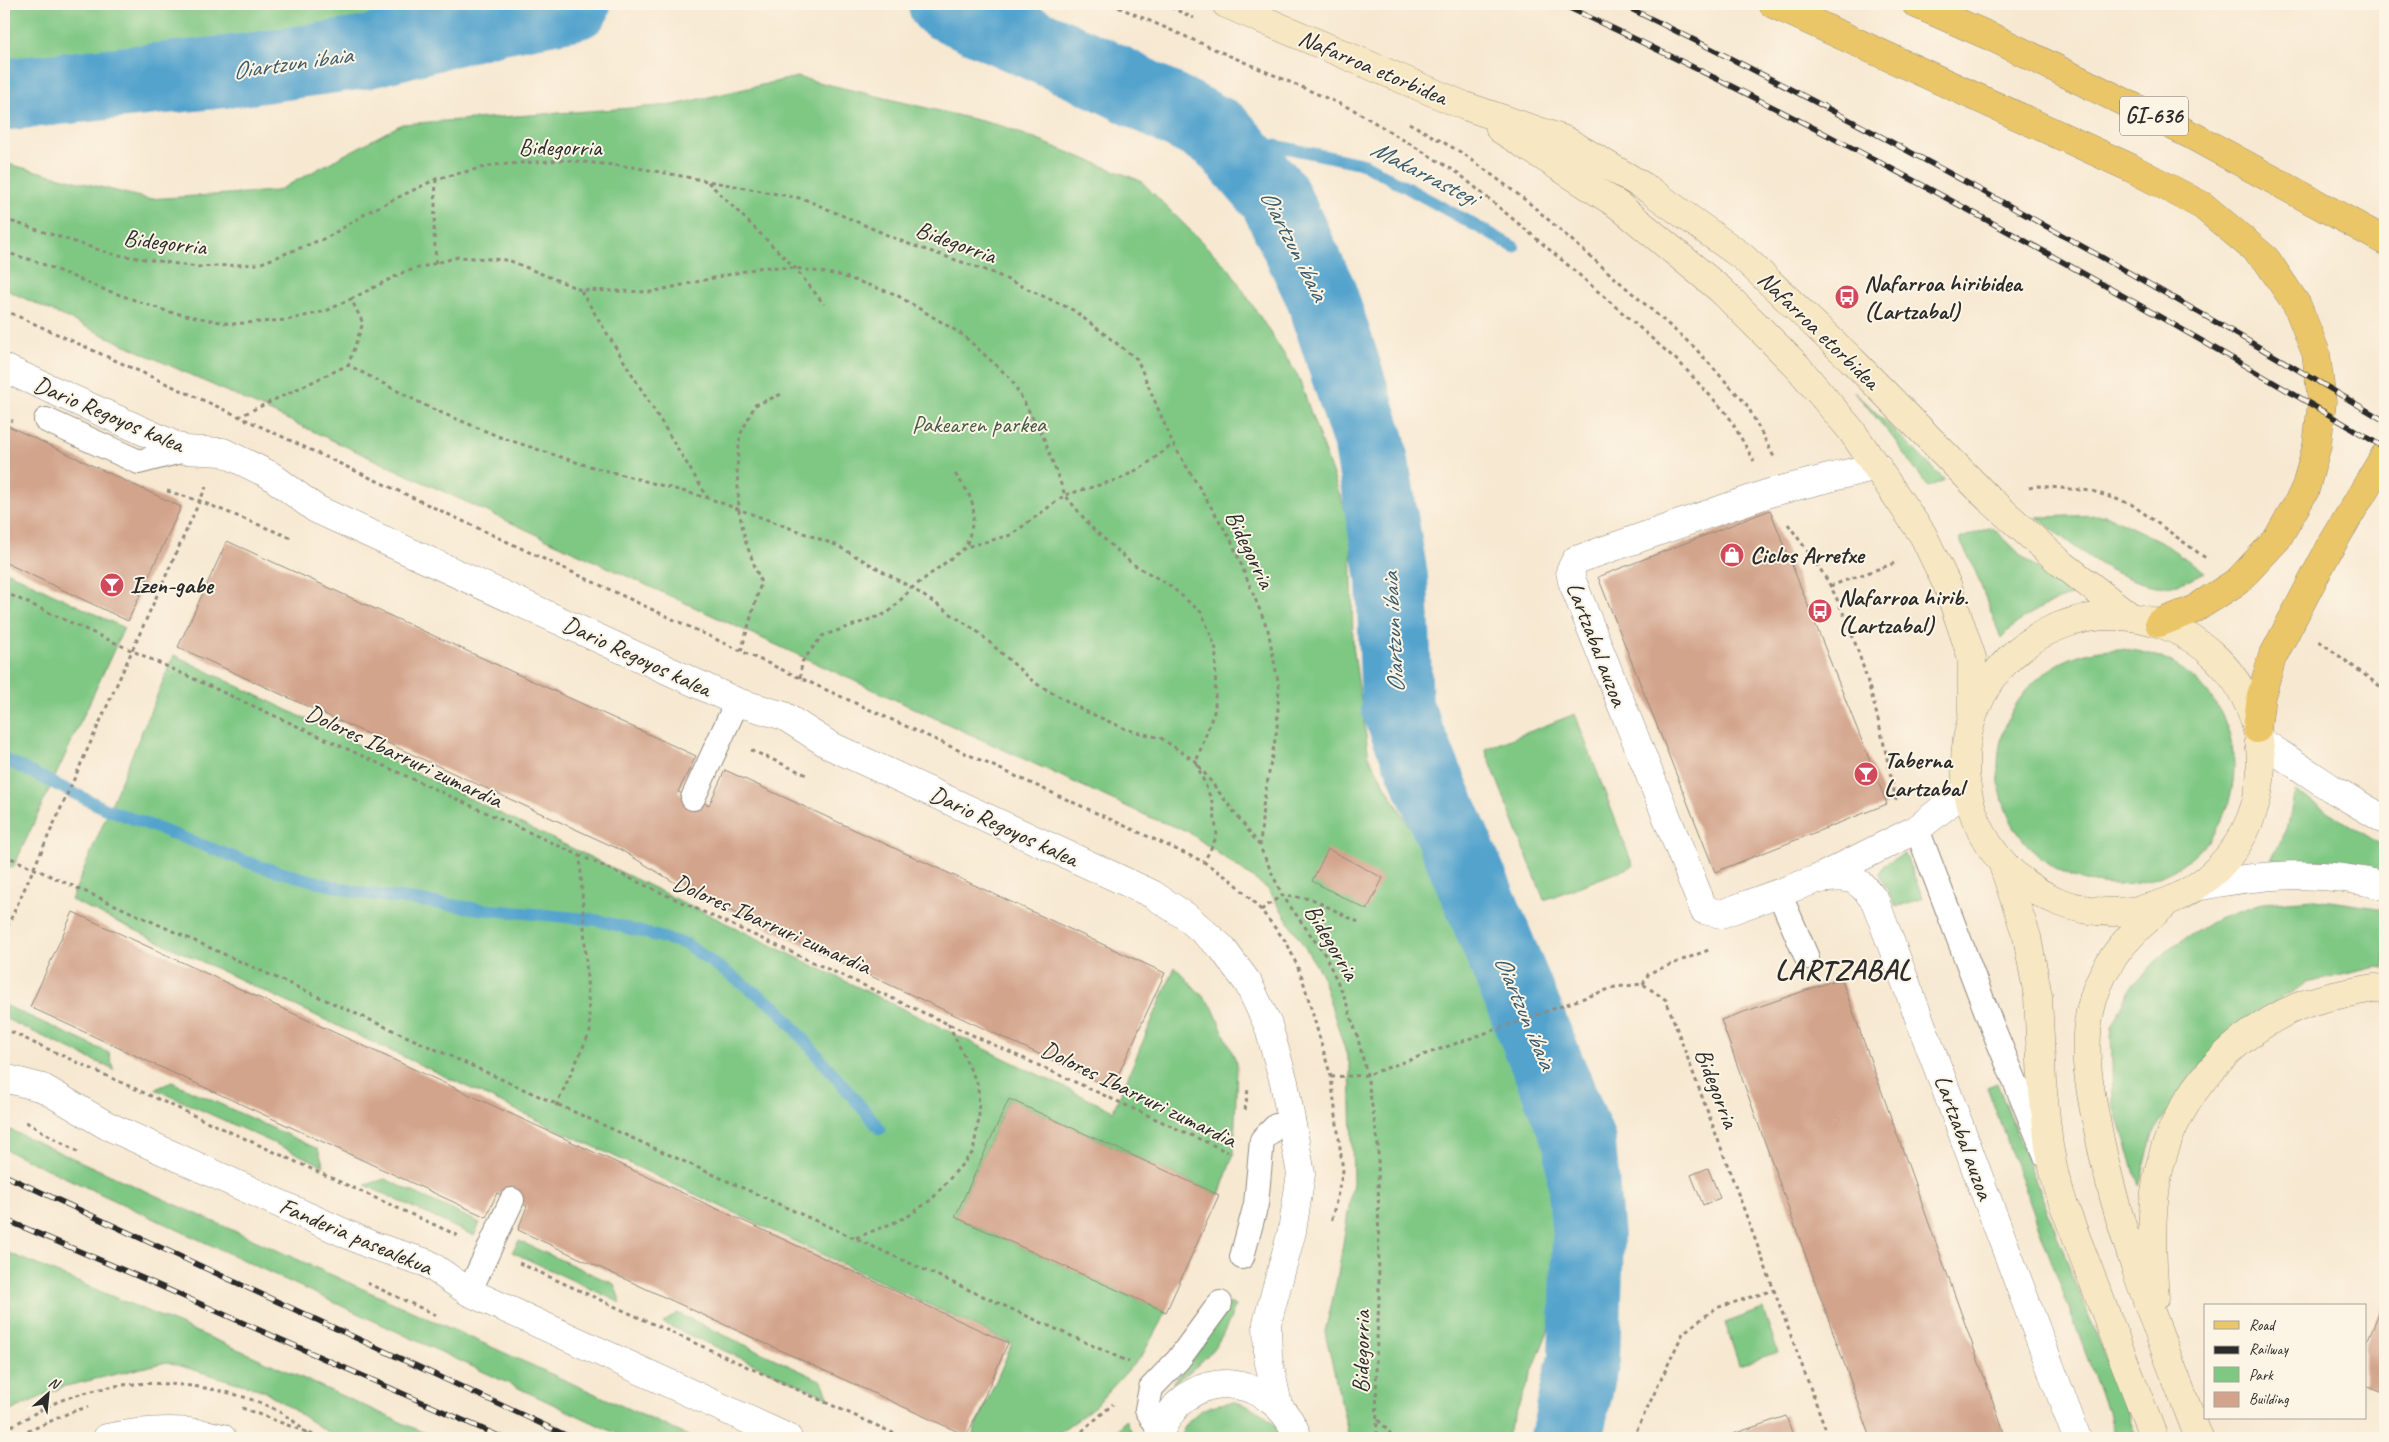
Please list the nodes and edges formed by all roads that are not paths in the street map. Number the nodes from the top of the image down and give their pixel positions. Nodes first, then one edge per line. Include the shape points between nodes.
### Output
1 (1226, 4) edge
2 (1773, 4) edge
3 (1916, 4) edge
4 (1465, 106) junction
5 (2385, 241) edge
6 (4, 368) edge
7 (46, 420) dead end
8 (185, 450) junction
9 (2385, 455) edge
10 (1877, 466) junction
11 (2131, 617) junction
12 (2159, 623) junction
13 (737, 702) junction
14 (1972, 717) junction
15 (2258, 735) junction
16 (1966, 789) junction
17 (692, 798) dead end
18 (2385, 820) edge
19 (1917, 830) junction
20 (2002, 863) junction
21 (1817, 879) junction
22 (2385, 886) edge
23 (2196, 887) junction
24 (1779, 893) junction
25 (2167, 902) junction
26 (1807, 958) dead end
27 (2385, 989) edge
28 (4, 1078) edge
29 (1293, 1124) junction
30 (2055, 1177) junction
31 (512, 1200) dead end
32 (1242, 1257) dead end
33 (470, 1292) junction
34 (1220, 1303) dead end
35 (2165, 1350) junction
36 (1278, 1405) junction
37 (1159, 1435) edge
38 (107, 1438) edge
39 (222, 1438) edge
40 (788, 1438) edge
41 (1298, 1438) edge
42 (2077, 1438) edge
43 (2154, 1438) edge
44 (2198, 1438) edge

1 - 4 main road, Nafarroa etorbidea
2 - 12 main road via 2131,168 2203,206 2266,259 2297,305 2316,353 2322,402 2317,445 2305,490 2276,540 2238,581 2193,610
3 - 5 main road, GI-636 via 1996,39 2193,136
4 - 10 main road, Nafarroa etorbidea via 1618,205 1721,290 1797,366
4 - 11 main road, Nafarroa etorbidea via 1564,140 1648,189 1743,257 1852,360 1990,499 2061,563
6 - 8 street, Dario Regoyos kalea
7 - 8 lane via 139,462
8 - 13 street, Dario Regoyos kalea via 223,452 270,475 316,509
9 - 15 main road via 2328,551 2272,658 2262,696
10 - 14 main road, Nafarroa etorbidea via 1923,535 1948,587 1972,658
10 - 24 street, Lartzabal auzoa via 1780,490 1576,560 1570,571 1608,674 1704,910 1721,914
11 - 12 main road
11 - 14 main road via 2105,616 2080,620 2056,627 2034,639 1996,672
12 - 15 main road via 2211,653 2232,675 2247,701
13 - 17 lane
13 - 29 street, Dario Regoyos kalea via 784,716 830,746 1152,894 1187,916 1222,948 1248,983 1268,1025
14 - 16 main road via 1965,753
15 - 18 street via 2331,788
15 - 23 main road via 2260,782 2249,823 2227,859
16 - 19 street, Lartzabal auzoa
16 - 20 main road via 1974,816
19 - 21 street, Lartzabal auzoa
19 - 30 lane via 1992,1026
20 - 25 main road via 2024,883 2050,899 2079,908 2109,913 2139,910
20 - 30 main road via 2027,936 2038,996 2042,1082
21 - 24 street, Lartzabal auzoa
21 - 42 street, Lartzabal auzoa via 1840,876 1862,883 1875,902
22 - 23 street via 2334,876 2287,874 2241,878
23 - 25 main road
24 - 26 lane
25 - 35 main road via 2129,936 2102,975 2093,998 2086,1046 2095,1118 2107,1173 2130,1256
27 - 35 main road via 2374,988 2332,997 2297,1007 2268,1022 2235,1045 2195,1089 2179,1116 2157,1179 2152,1256 2155,1299
28 - 33 street, Fanderia pasealekua via 43,1088 106,1125 371,1245 427,1263
29 - 32 lane via 1276,1126 1262,1140 1256,1204
29 - 36 street, Dario Regoyos kalea via 1301,1174 1292,1231 1267,1323 1268,1358
30 - 43 main road
31 - 33 lane
33 - 40 street, Fanderia pasealekua
34 - 37 lane via 1178,1360 1151,1388 1146,1410
35 - 44 main road
36 - 37 street via 1262,1393 1242,1386 1202,1389 1183,1399
36 - 41 street
38 - 39 street via 186,1431

